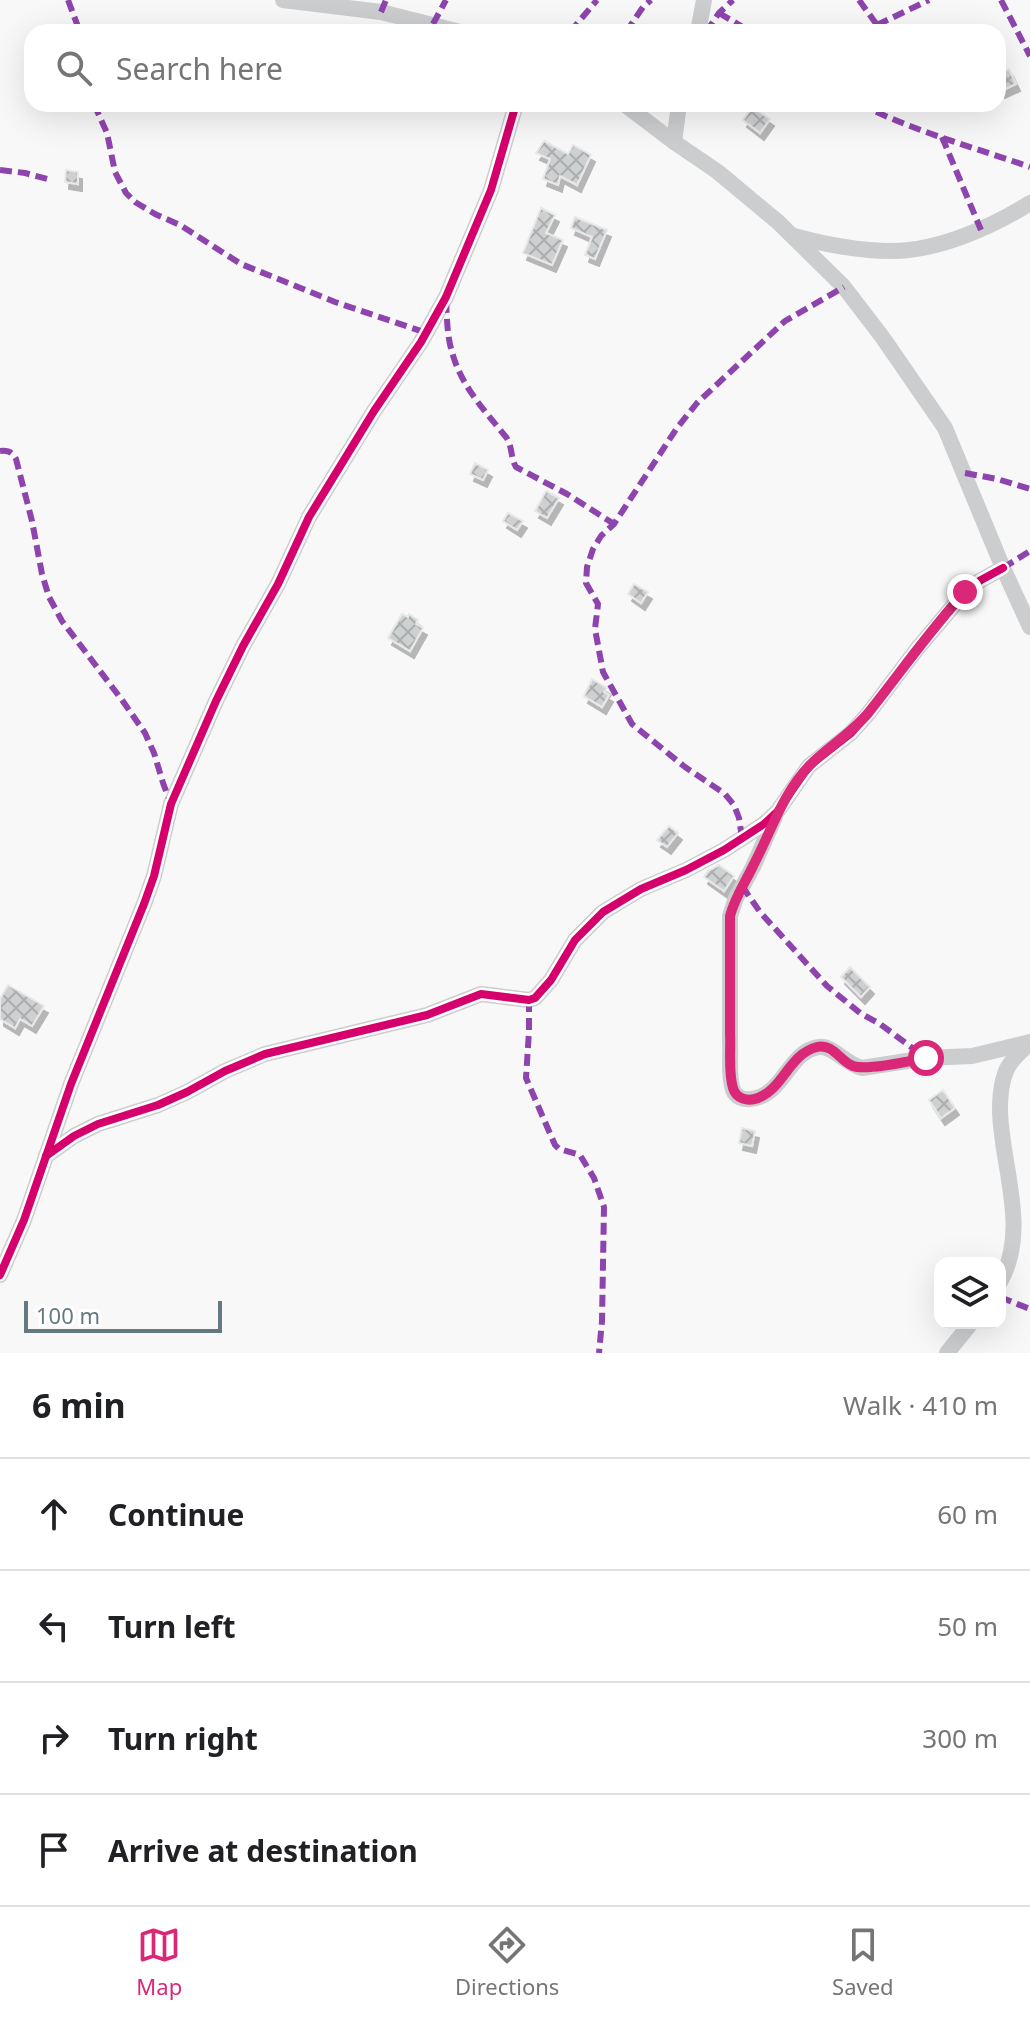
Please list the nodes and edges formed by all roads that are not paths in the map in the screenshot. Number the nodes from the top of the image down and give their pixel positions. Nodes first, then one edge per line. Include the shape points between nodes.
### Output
1 (283, 0) edge
2 (704, 0) edge
3 (428, 24) edge
4 (700, 24) edge
5 (514, 112) edge
6 (635, 112) edge
7 (678, 112) edge
8 (674, 142) junction
9 (1030, 203) edge
10 (793, 236) junction
11 (1003, 568) junction
12 (1030, 627) edge
13 (777, 812) junction
14 (1030, 1042) edge
15 (46, 1156) junction
16 (1006, 1270) edge
17 (0, 1275) edge
18 (966, 1329) edge
19 (947, 1353) edge

1 - 3 street via 381,12
2 - 4 street
5 - 15 street via 491,190 446,297 309,517 191,756 171,804 149,890
6 - 8 street
7 - 8 street
8 - 10 street
9 - 10 street via 981,230 928,247 859,250
10 - 11 street via 844,287 945,428
11 - 12 street
11 - 13 street via 965,592 851,733 809,766
13 - 14 street via 730,916 731,1070 738,1097 756,1099 769,1092 803,1053 816,1047 830,1048 862,1068 972,1056
13 - 15 street via 724,850 603,912 575,940 535,998 481,994 427,1015 265,1054 158,1105 98,1124
14 - 16 street via 1009,1064 1000,1095 1014,1210 1014,1248
15 - 17 street
18 - 19 street

